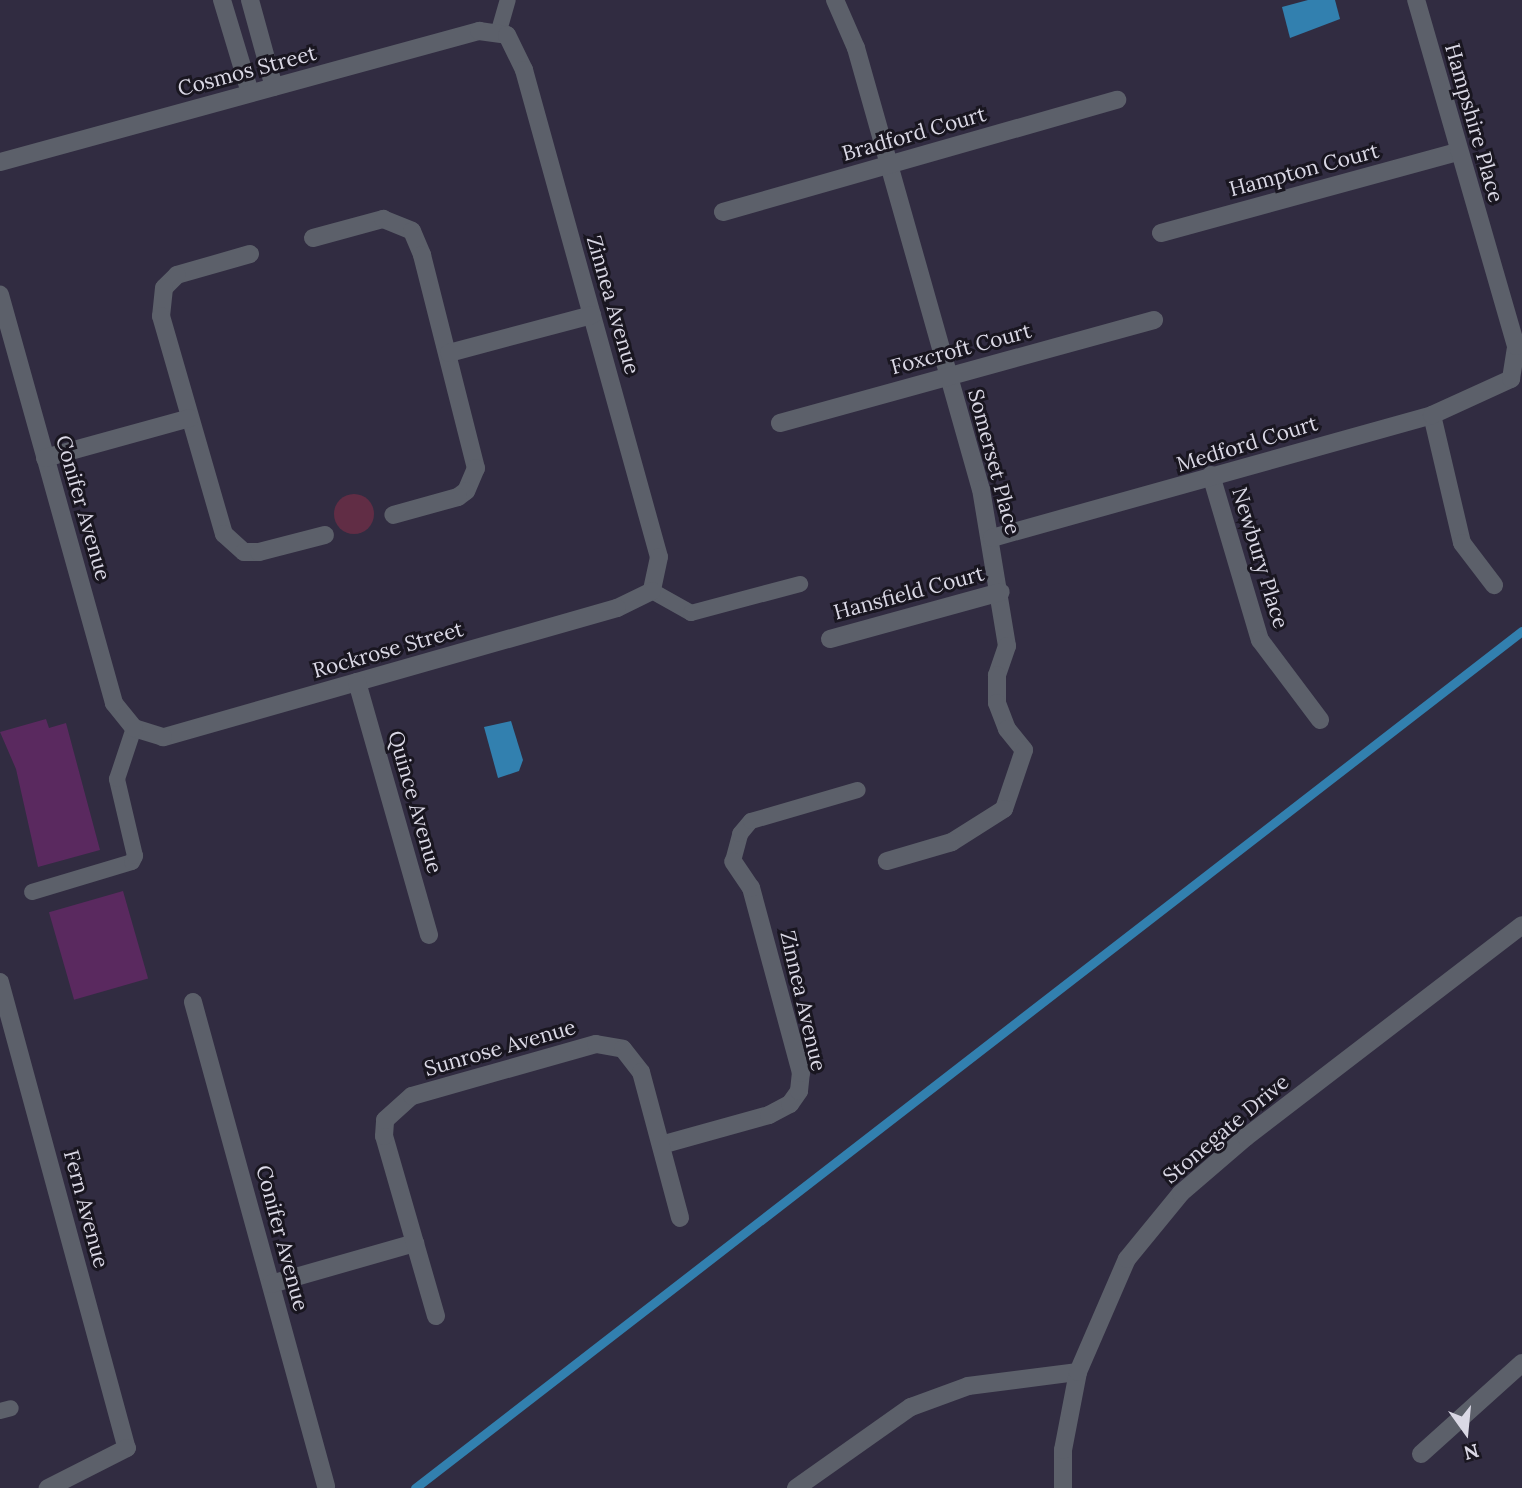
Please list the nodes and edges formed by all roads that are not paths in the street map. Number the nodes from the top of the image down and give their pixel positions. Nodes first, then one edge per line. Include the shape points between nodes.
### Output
1 (222, 0) edge
2 (250, 0) edge
3 (508, 0) edge
4 (835, 0) edge
5 (1416, 0) edge
6 (503, 34) junction
7 (274, 87) junction
8 (250, 93) junction
9 (1117, 100) dead end
10 (1458, 152) junction
11 (0, 162) edge
12 (890, 164) junction
13 (723, 212) dead end
14 (1161, 233) dead end
15 (313, 238) dead end
16 (250, 254) dead end
17 (0, 295) edge
18 (1522, 302) edge
19 (1504, 307) junction
20 (592, 315) junction
21 (1154, 320) dead end
22 (449, 353) junction
23 (948, 375) junction
24 (1511, 379) joint
25 (1432, 415) junction
26 (190, 418) junction
27 (780, 423) dead end
28 (45, 458) junction
29 (1211, 475) junction
30 (393, 515) dead end
31 (326, 535) dead end
32 (992, 538) junction
33 (800, 583) dead end
34 (1494, 585) dead end
35 (652, 592) junction
36 (1001, 592) junction
37 (830, 639) dead end
38 (357, 682) junction
39 (1320, 720) dead end
40 (134, 728) junction
41 (859, 790) dead end
42 (733, 861) joint
43 (887, 861) dead end
44 (32, 892) dead end
45 (1522, 925) edge
46 (429, 935) dead end
47 (0, 982) edge
48 (193, 1002) dead end
49 (661, 1145) junction
50 (680, 1218) dead end
51 (415, 1243) junction
52 (271, 1284) junction
53 (436, 1316) dead end
54 (1522, 1363) edge
55 (1078, 1372) junction
56 (1421, 1454) dead end
57 (326, 1486) edge
58 (48, 1488) edge
59 (796, 1488) edge
60 (1063, 1488) edge

1 - 8 street
2 - 7 street
3 - 6 lane
4 - 12 street, Somerset Place via 856,48
5 - 10 street, Hampshire Place
6 - 7 street, Cosmos Street via 479,31
6 - 20 street, Zinnea Avenue via 524,70
7 - 8 street, Cosmos Street
8 - 11 street, Cosmos Street
9 - 12 street, Bradford Court
10 - 14 street, Hampton Court
10 - 19 street, Hampshire Place
12 - 13 street, Bradford Court
12 - 23 street, Somerset Place
15 - 22 street via 383,219 412,230
16 - 26 street via 177,275 164,288 161,316
17 - 28 street, Conifer Avenue
18 - 19 street
19 - 24 street, Hampshire Place via 1516,346
20 - 22 street
20 - 35 street, Zinnea Avenue via 659,557
21 - 23 street, Foxcroft Court
22 - 30 street via 475,454 472,483 458,497
23 - 27 street, Foxcroft Court
23 - 32 street, Somerset Place
24 - 25 street, Medford Court
25 - 29 street, Medford Court
25 - 34 street via 1462,543
26 - 28 street
26 - 31 street via 217,518 236,547 259,552
28 - 40 street, Conifer Avenue via 114,703
29 - 32 street, Medford Court via 1175,490
29 - 39 street, Newbury Place via 1260,640
32 - 36 street, Somerset Place
33 - 35 lane via 691,613
35 - 38 street, Rockrose Street via 617,608
36 - 37 street, Hansfield Court
36 - 43 street, Somerset Place via 1007,646 997,675 997,703 1007,729 1024,750 1004,809 953,842
38 - 40 street, Rockrose Street via 163,737
38 - 46 street, Quince Avenue
40 - 44 lane via 117,779 135,856 132,862
41 - 42 lane via 751,821 740,834
42 - 49 street, Zinnea Avenue via 751,888 801,1073 799,1091 790,1104 769,1115
45 - 55 street, Stonegate Drive via 1181,1193 1127,1259
47 - 58 street, Fern Avenue via 127,1448
48 - 52 street, Conifer Avenue
49 - 50 street, Sunrose Avenue
49 - 51 street, Sunrose Avenue via 635,1060 608,1044 412,1096 385,1119 384,1136
51 - 52 street
51 - 53 street
52 - 57 street, Conifer Avenue
54 - 56 street
55 - 59 street via 968,1386 911,1407
55 - 60 street, Stonegate Drive via 1063,1450

